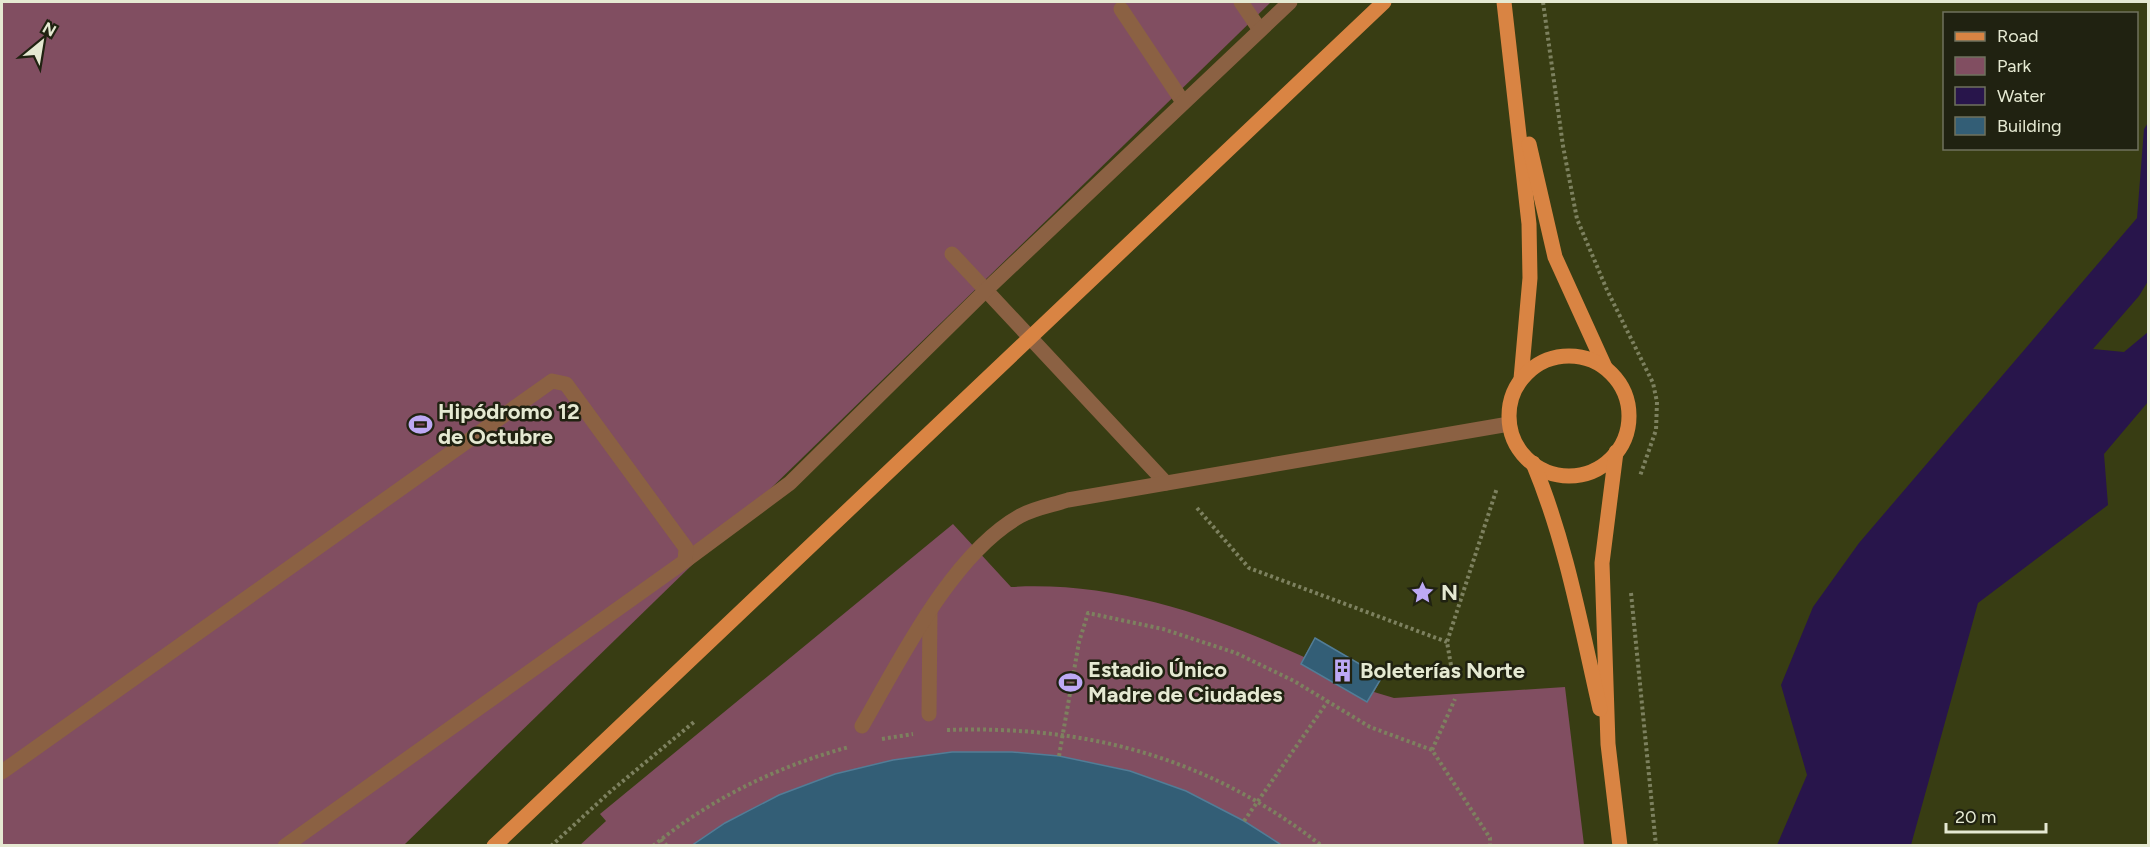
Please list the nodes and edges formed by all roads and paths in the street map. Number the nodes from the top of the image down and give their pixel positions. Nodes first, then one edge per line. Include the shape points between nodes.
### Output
1 (1241, 2) edge
2 (1290, 2) edge
3 (1384, 2) edge
4 (1504, 2) edge
5 (1543, 2) edge
6 (1121, 9) dead end
7 (1260, 30) junction
8 (1510, 57) junction
9 (1183, 102) junction
10 (952, 254) dead end
11 (985, 291) junction
12 (1605, 368) junction
13 (1521, 379) junction
14 (1509, 424) junction
15 (1616, 452) junction
16 (1533, 463) junction
17 (1166, 483) junction
18 (1637, 485) dead end
19 (1497, 488) dead end
20 (1197, 508) dead end
21 (685, 561) junction
22 (1630, 582) dead end
23 (930, 608) junction
24 (1447, 642) junction
25 (1452, 671) dead end
26 (1455, 699) dead end
27 (1328, 701) junction
28 (929, 714) dead end
29 (694, 722) dead end
30 (862, 726) dead end
31 (938, 730) dead end
32 (1063, 733) junction
33 (917, 734) dead end
34 (876, 740) dead end
35 (858, 744) dead end
36 (1608, 744) junction
37 (1432, 750) junction
38 (1059, 756) dead end
39 (2, 772) edge
40 (1258, 801) junction
41 (1244, 821) dead end
42 (661, 838) junction
43 (285, 846) edge
44 (494, 846) edge
45 (551, 846) edge
46 (652, 846) edge
47 (667, 846) edge
48 (1322, 846) edge
49 (1490, 846) edge
50 (1620, 846) edge
51 (1656, 846) edge

1 - 7 lane
2 - 7 lane
3 - 44 main road
4 - 8 main road
5 - 18 path via 1577,219 1653,383 1657,402 1656,430
6 - 9 lane
7 - 9 lane
8 - 12 main road via 1555,257
8 - 13 main road via 1529,246
9 - 11 lane
10 - 11 lane
11 - 17 lane
11 - 21 lane via 790,483
12 - 13 main road via 1588,359 1551,358 1534,366
12 - 15 main road via 1626,398 1629,417 1626,435
13 - 14 main road via 1509,408
14 - 16 main road via 1517,445
14 - 17 lane
15 - 16 main road via 1587,473 1568,476
15 - 36 main road via 1602,563
16 - 36 main road via 1553,510 1566,557
17 - 23 lane via 1068,500 1022,515 996,532
19 - 24 path
20 - 24 path via 1250,568
21 - 39 lane via 686,548 566,384 552,381
21 - 43 lane
22 - 51 path
23 - 28 lane
23 - 30 lane
24 - 25 path
26 - 37 path
27 - 32 path via 1236,653 1163,629 1088,613
27 - 37 path via 1371,727
27 - 40 path
29 - 45 path
31 - 32 path via 1000,728
32 - 38 path
32 - 40 path via 1124,746 1184,765
33 - 34 path
35 - 42 path via 815,756 757,780 703,809
36 - 50 main road
37 - 49 path via 1490,838
40 - 41 path
40 - 48 path
42 - 46 path
42 - 47 path

